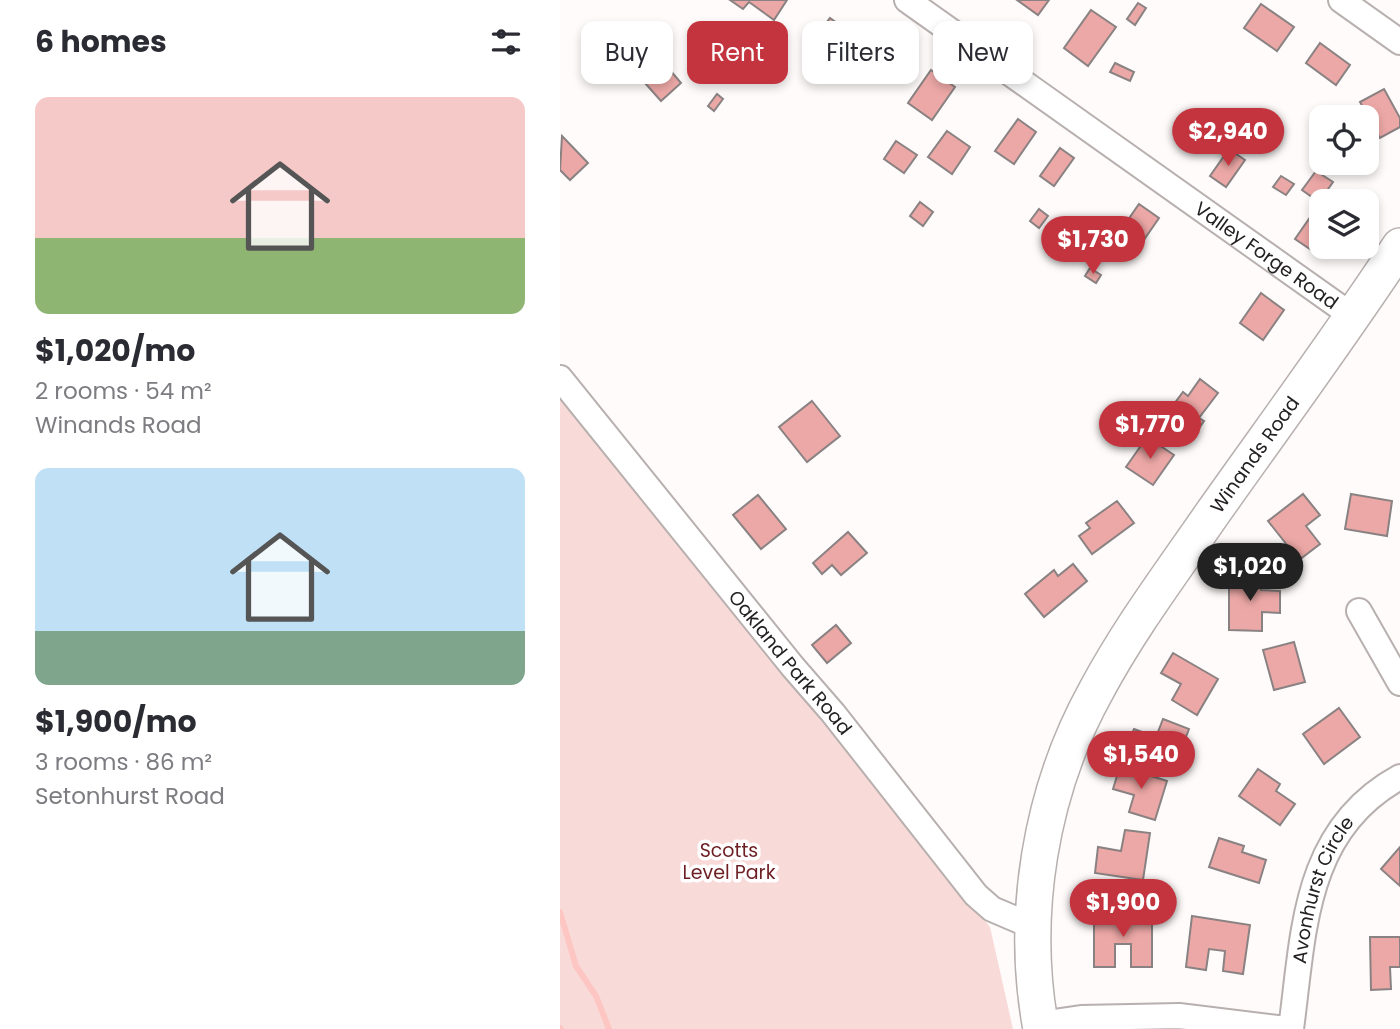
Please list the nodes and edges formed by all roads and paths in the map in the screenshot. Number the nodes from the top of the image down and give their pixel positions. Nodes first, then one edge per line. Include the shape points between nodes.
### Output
1 (907, 0) edge
2 (1341, 0) edge
3 (1400, 42) edge
4 (1400, 246) edge
5 (1351, 315) junction
6 (560, 378) edge
7 (1359, 611) dead end
8 (1400, 683) edge
9 (1400, 777) edge
10 (1034, 927) junction
11 (1041, 1027) edge
12 (1286, 1029) edge
13 (1291, 1029) edge

1 - 5 street, Valley Forge Road
2 - 3 street
4 - 5 street, Winands Road
5 - 10 street, Winands Road via 1156,594 1095,692 1066,758 1047,819 1037,869
6 - 10 street, Oakland Park Road via 960,877 992,909
7 - 8 street
9 - 13 street, Avonhurst Circle via 1363,802 1325,853 1306,918
10 - 11 street, Winands Road via 1033,978
11 - 12 street via 1081,1018 1179,1016

